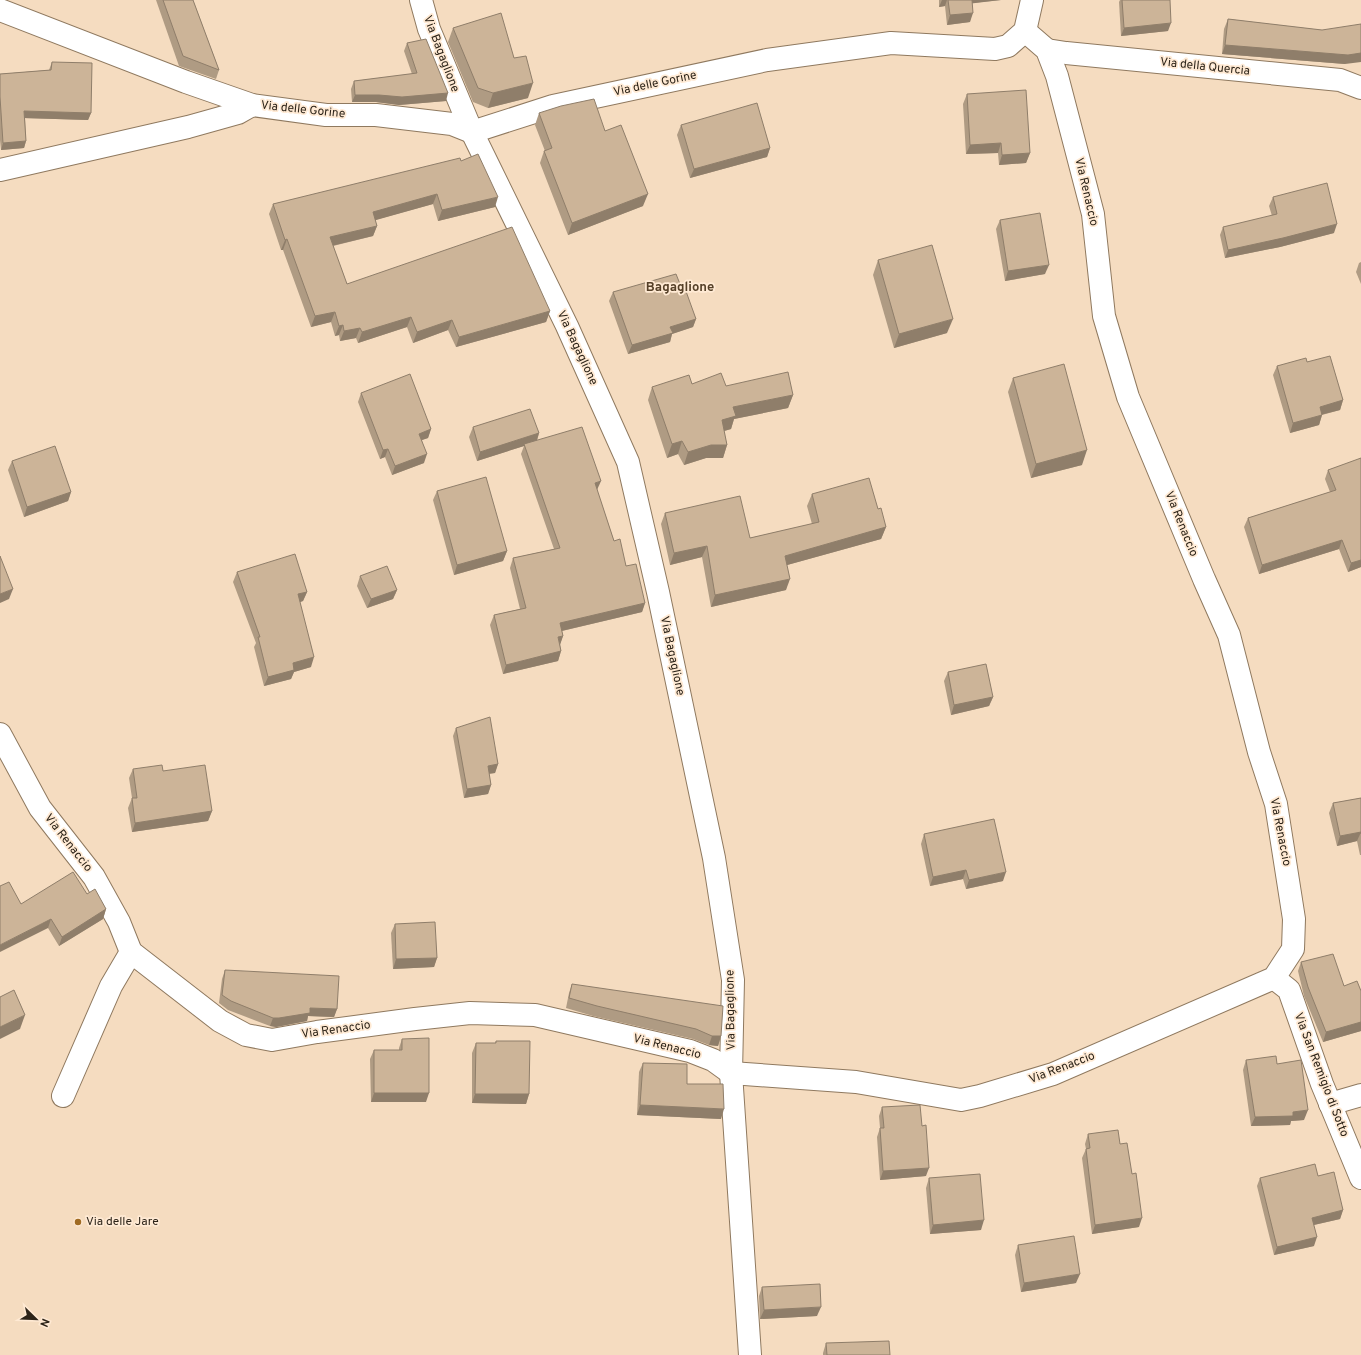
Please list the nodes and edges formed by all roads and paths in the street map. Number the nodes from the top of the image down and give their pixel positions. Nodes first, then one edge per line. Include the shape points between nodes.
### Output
1 (422, 0) edge
2 (1032, 0) edge
3 (0, 10) edge
4 (1025, 31) junction
5 (1047, 50) junction
6 (1361, 88) edge
7 (252, 105) junction
8 (472, 132) junction
9 (0, 170) edge
10 (0, 734) edge
11 (131, 952) junction
12 (1274, 978) junction
13 (731, 1073) junction
14 (1361, 1095) edge
15 (63, 1096) dead end
16 (1330, 1104) junction
17 (1361, 1178) edge
18 (750, 1355) edge

1 - 8 street, Via Bagaglione via 429,29
2 - 4 street
3 - 7 street, Via delle Gorine
4 - 5 street, Via Renaccio
4 - 8 street, Via delle Gorine via 1008,46 994,48 891,43 767,60 553,106
5 - 6 street, Via della Quercia via 1340,80
5 - 12 street, Via Renaccio via 1057,76 1093,214 1104,316 1128,397 1229,635 1259,752 1276,804 1294,919 1293,949
7 - 8 street, Via delle Gorine via 326,115 376,116 452,124
7 - 9 street, Via delle Gorine via 238,113 188,127
8 - 13 street, Via Bagaglione via 567,326 628,462 714,858 733,980
10 - 11 street, Via Renaccio via 40,808 94,877 119,922
11 - 13 street, Via Renaccio via 220,1021 246,1035 272,1040 415,1018 470,1013 535,1015 690,1051 713,1060
11 - 15 street via 110,986
12 - 13 street, Via Renaccio via 1053,1074 961,1100 856,1082
12 - 16 street, Via San Remigio di Sotto via 1289,990
13 - 18 street, Via Bagaglione
14 - 16 street
16 - 17 street, Via San Remigio di Sotto

